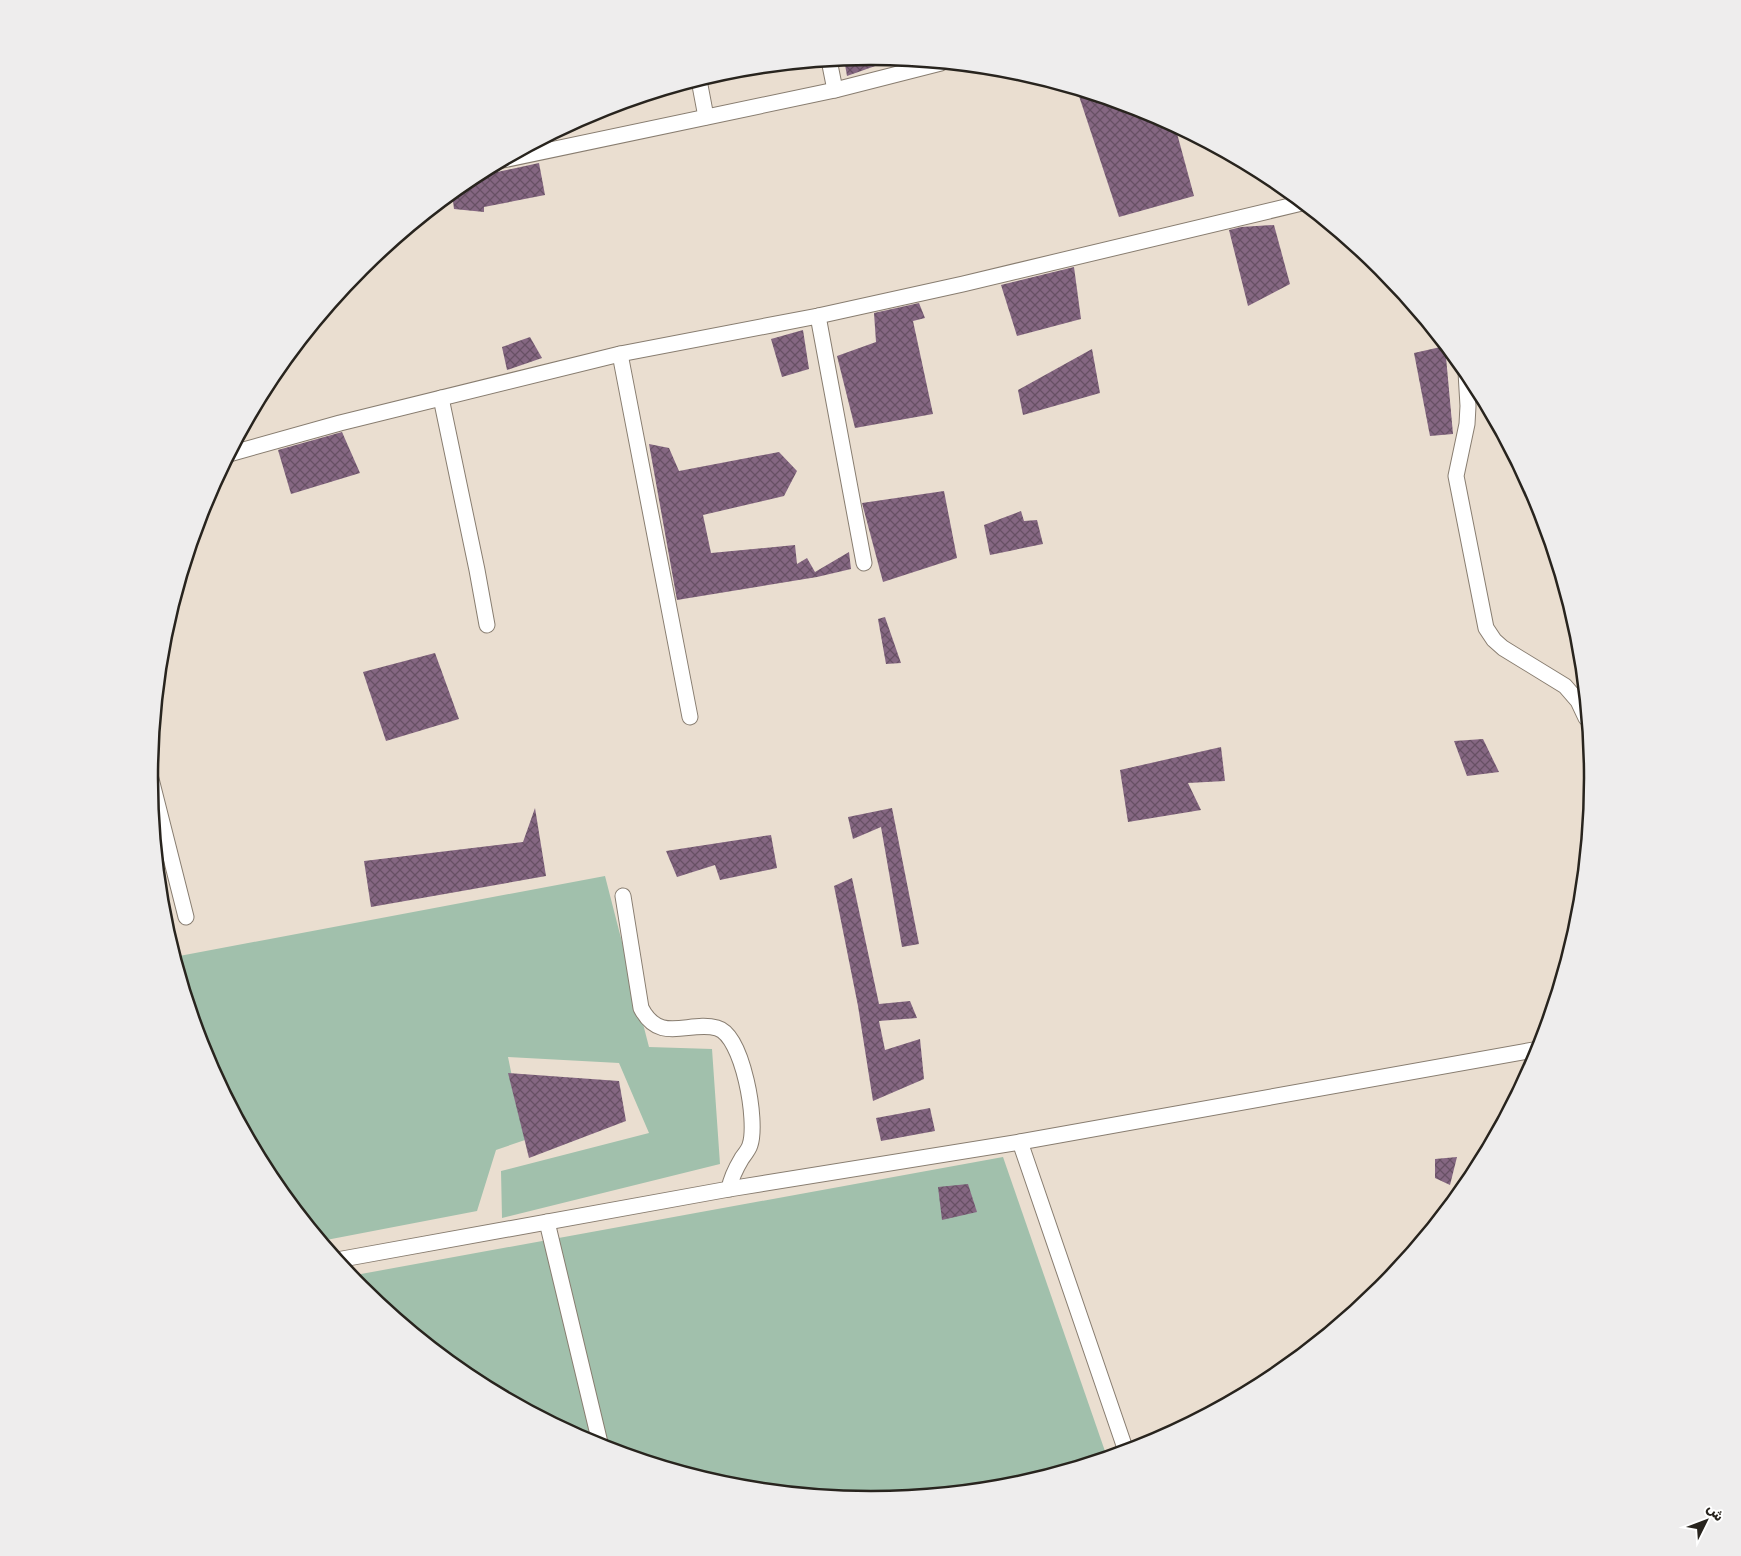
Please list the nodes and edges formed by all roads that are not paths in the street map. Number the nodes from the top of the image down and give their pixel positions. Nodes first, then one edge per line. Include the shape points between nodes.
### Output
1 (830, 67) edge
2 (923, 68) edge
3 (700, 86) edge
4 (835, 90) junction
5 (706, 117) junction
6 (539, 148) edge
7 (1294, 204) edge
8 (818, 316) junction
9 (620, 354) junction
10 (1467, 388) edge
11 (440, 398) junction
12 (237, 452) edge
13 (864, 563) dead end
14 (487, 625) dead end
15 (1579, 703) edge
16 (690, 717) dead end
17 (159, 806) edge
18 (623, 896) dead end
19 (186, 917) dead end
20 (1529, 1051) edge
21 (1020, 1142) junction
22 (729, 1189) junction
23 (548, 1222) junction
24 (344, 1259) edge
25 (599, 1437) edge
26 (1124, 1444) edge

1 - 4 street
2 - 4 street
3 - 5 street
4 - 5 street
5 - 6 street
7 - 8 street
8 - 9 street
8 - 13 street
9 - 11 street
9 - 16 street
10 - 15 street via 1467,424 1456,476 1486,628 1503,648 1565,686
11 - 12 street
11 - 14 street
17 - 19 street
18 - 22 street via 641,1008 646,1018 672,1030 718,1028 728,1036 738,1054 748,1086 753,1122 750,1145 731,1178
20 - 21 street
21 - 22 street
21 - 26 street
22 - 23 street
23 - 24 street
23 - 25 street

